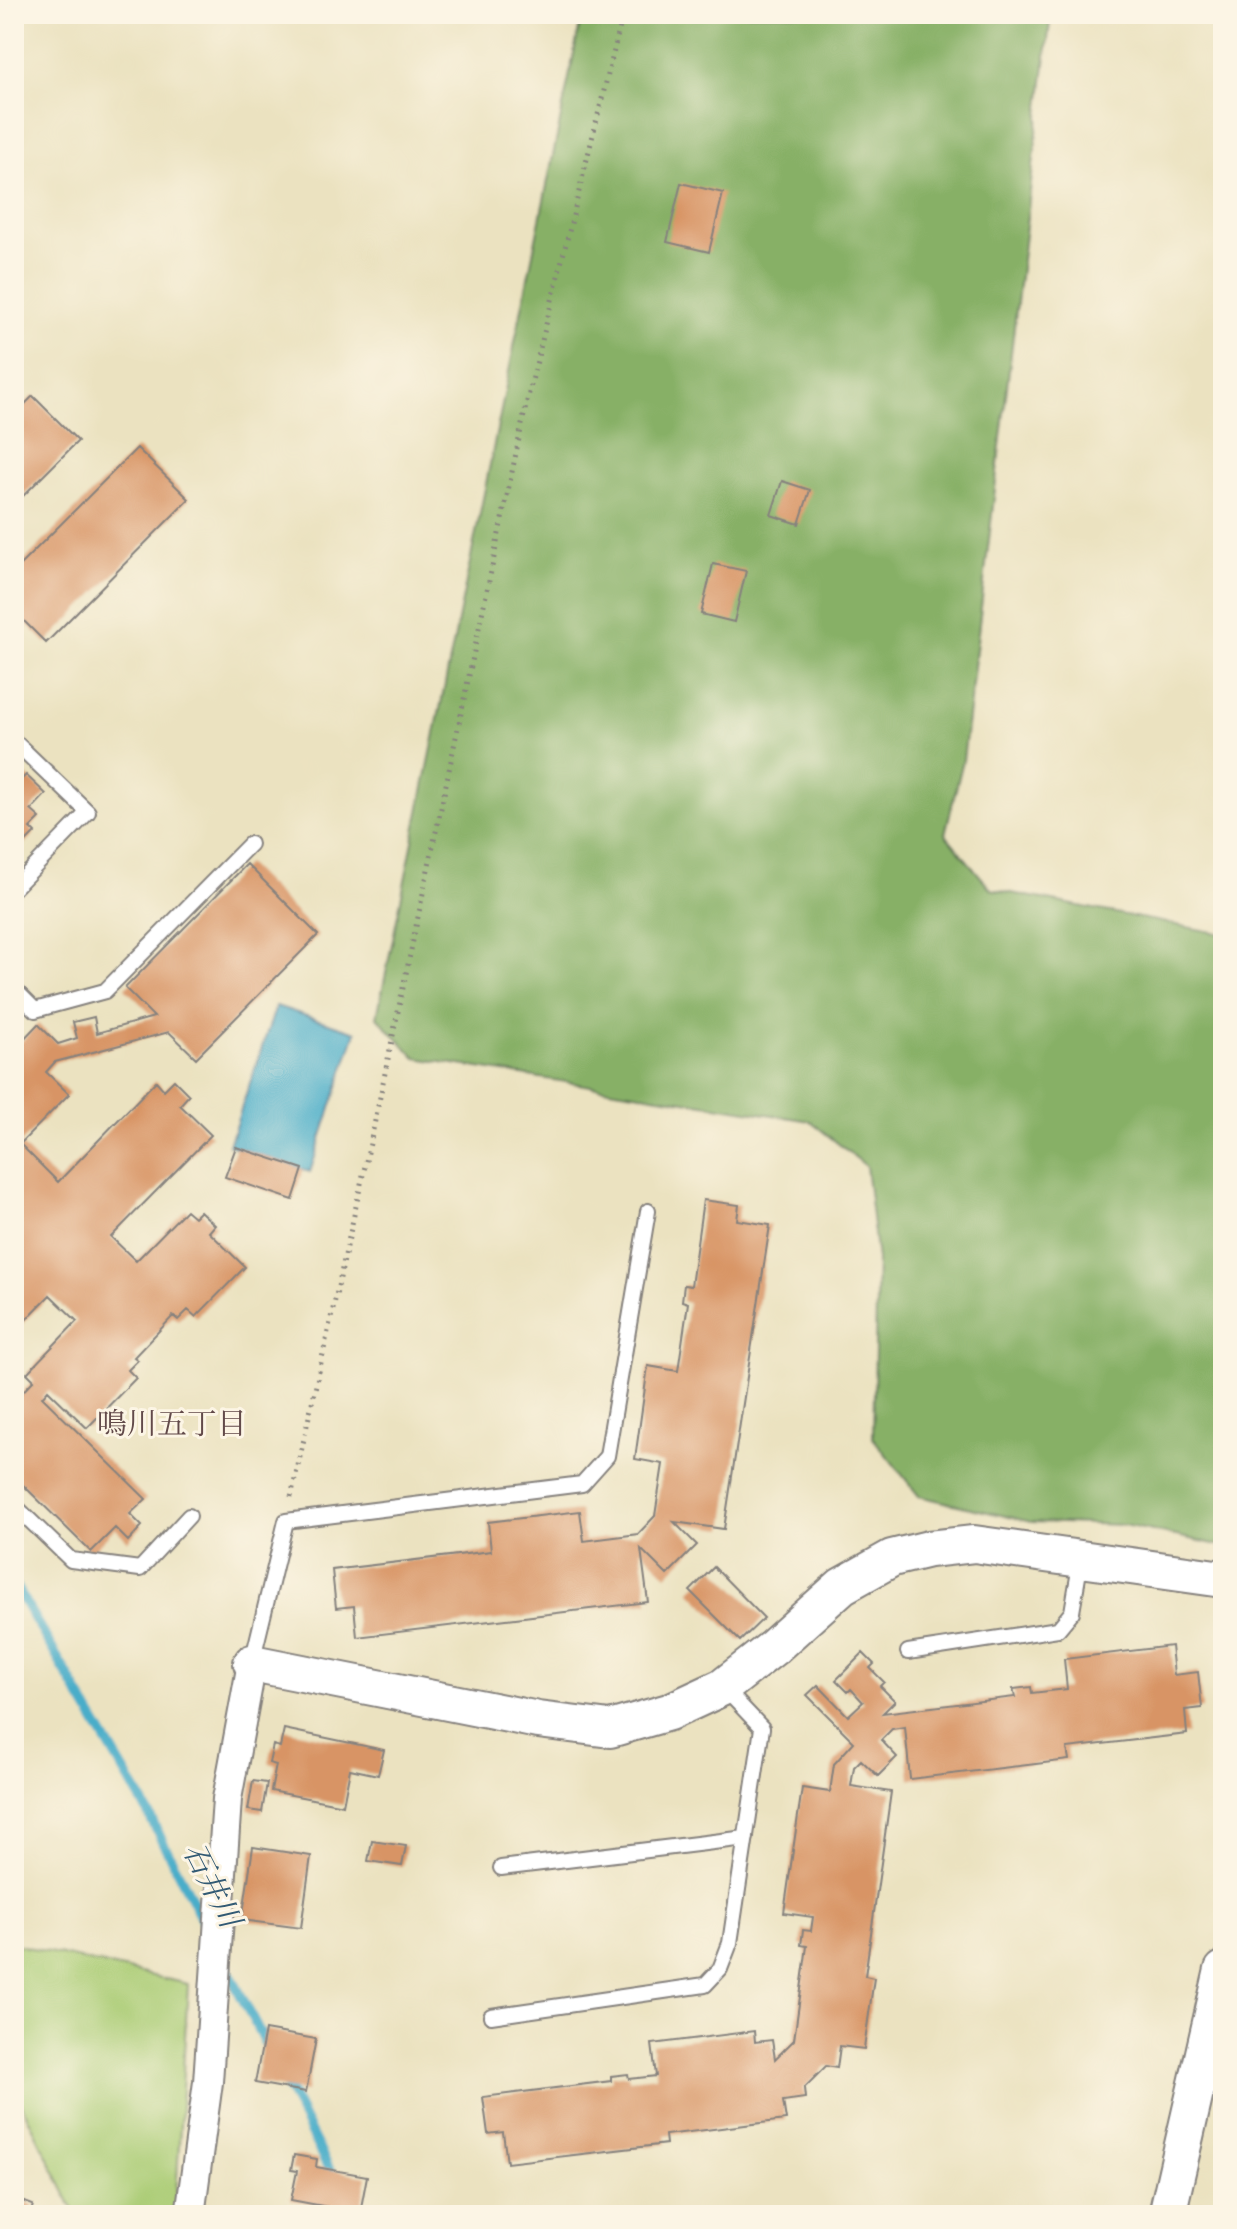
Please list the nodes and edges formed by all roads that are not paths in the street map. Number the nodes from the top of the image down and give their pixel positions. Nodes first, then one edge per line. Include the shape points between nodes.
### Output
1 (14, 741) edge
2 (250, 844) dead end
3 (14, 888) edge
4 (14, 989) edge
5 (648, 1211) dead end
6 (14, 1505) edge
7 (189, 1516) dead end
8 (1081, 1558) junction
9 (1223, 1579) edge
10 (908, 1652) dead end
11 (252, 1663) junction
12 (723, 1687) junction
13 (746, 1838) junction
14 (501, 1868) dead end
15 (1223, 1970) edge
16 (491, 2016) dead end
17 (190, 2215) edge
18 (1167, 2215) edge

1 - 3 lane via 88,812
2 - 4 lane via 105,991 35,1010
5 - 11 lane via 607,1456 582,1484 286,1521
6 - 7 lane via 71,1560 140,1569
8 - 9 street
8 - 10 lane via 1072,1612 1058,1629
8 - 12 street via 974,1544 892,1558 842,1586
11 - 12 street via 538,1720 610,1729 669,1712
11 - 17 street via 227,1799 208,2082
12 - 13 lane via 762,1728
13 - 14 lane
13 - 16 lane via 730,1943 720,1969 705,1985
15 - 18 street

